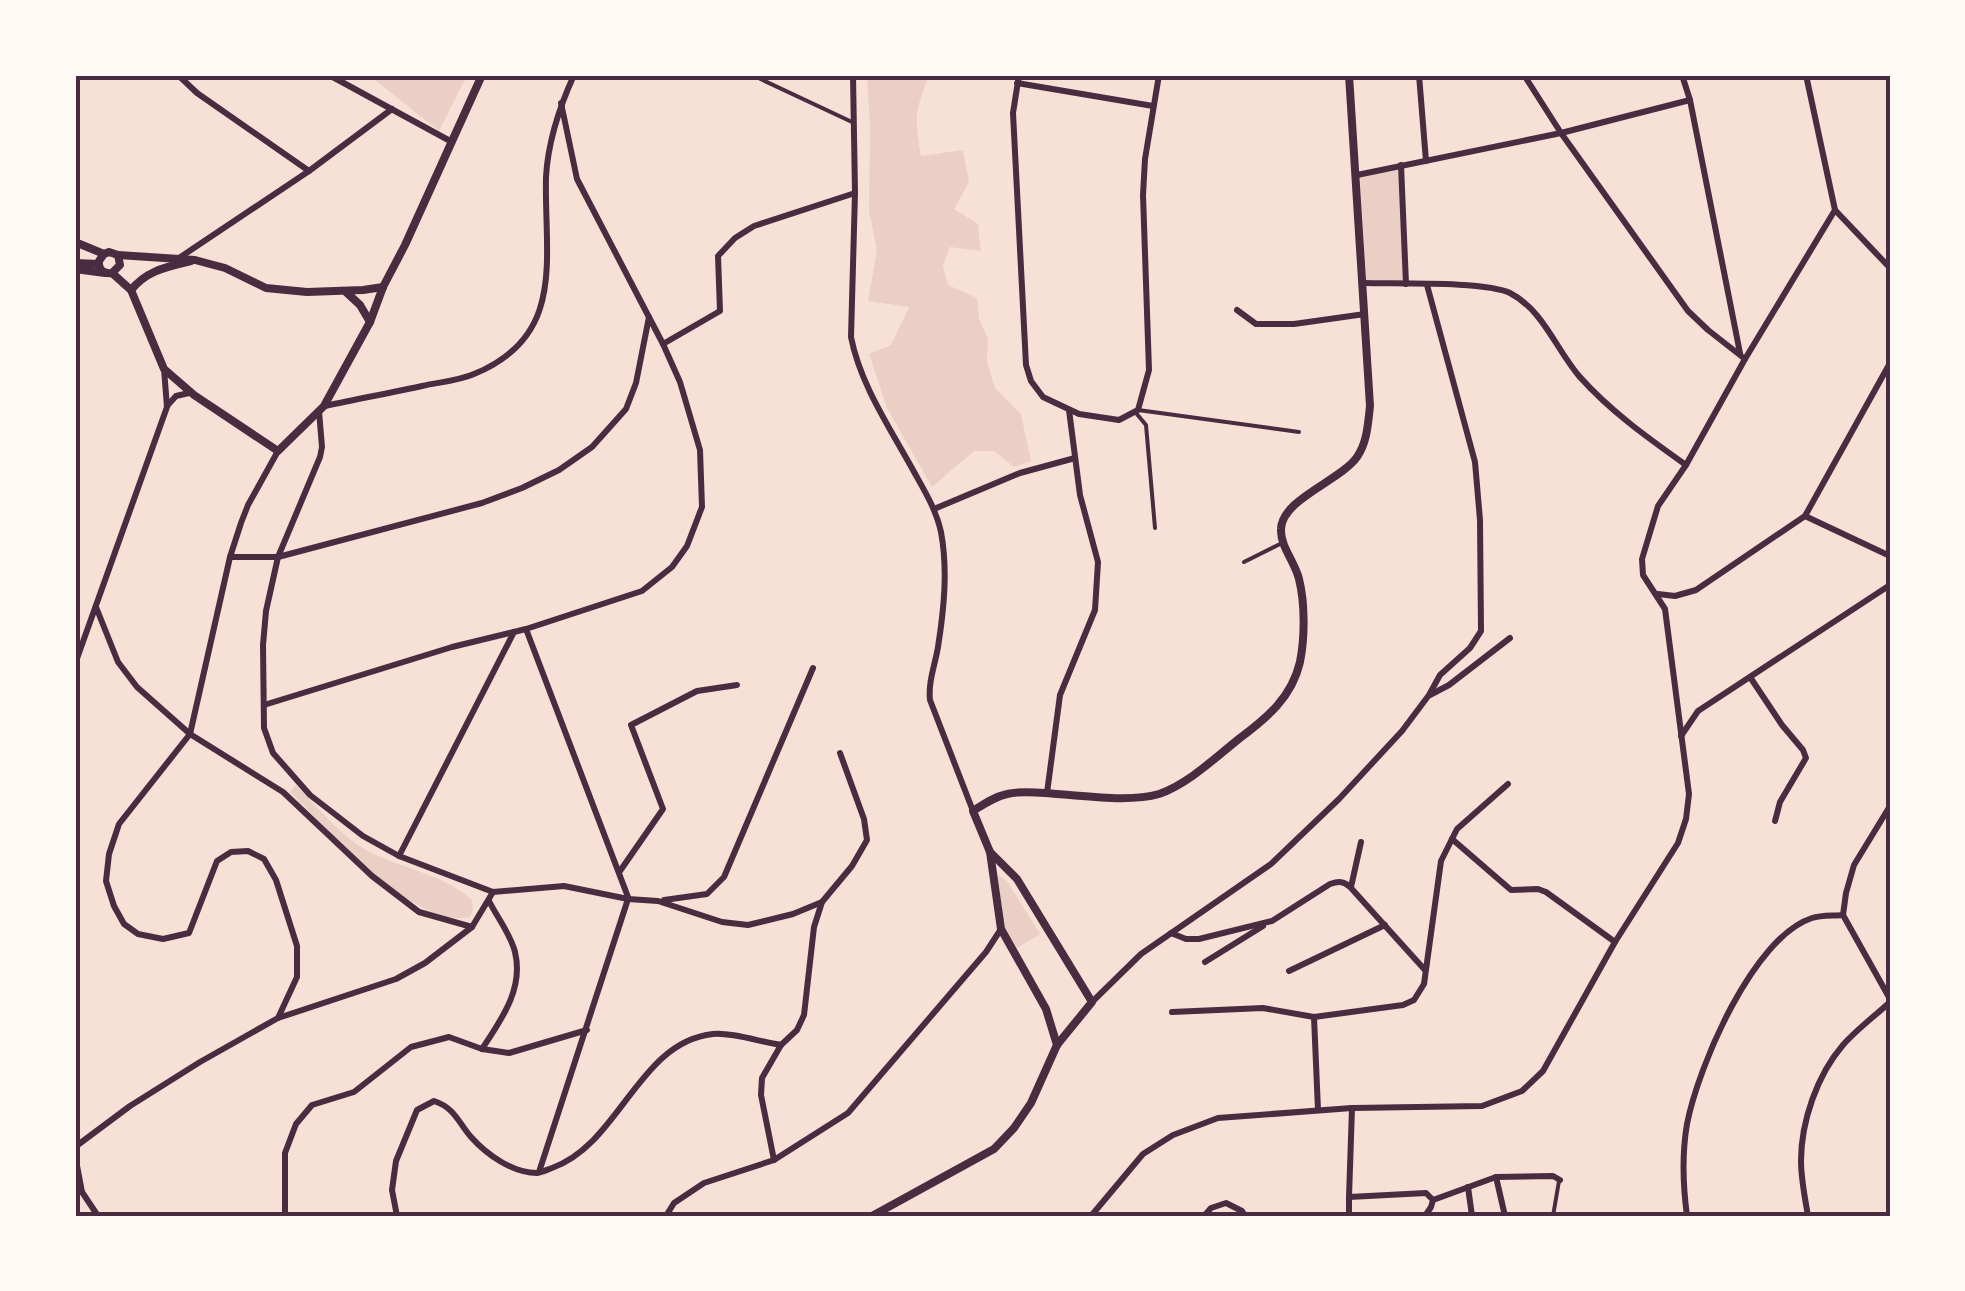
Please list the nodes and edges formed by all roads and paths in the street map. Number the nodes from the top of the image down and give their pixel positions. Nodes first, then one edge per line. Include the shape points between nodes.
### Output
1 (178, 75) edge
2 (329, 75) edge
3 (482, 75) edge
4 (574, 75) edge
5 (752, 75) edge
6 (854, 75) edge
7 (1160, 75) edge
8 (1349, 75) edge
9 (1419, 75) edge
10 (1524, 75) edge
11 (1682, 75) edge
12 (1806, 75) edge
13 (1018, 79) edge
14 (1690, 100) junction
15 (561, 103) junction
16 (1153, 106) junction
17 (392, 109) junction
18 (855, 124) junction
19 (1561, 133) junction
20 (452, 142) junction
21 (1426, 160) junction
22 (1401, 165) junction
23 (310, 170) junction
24 (1356, 175) junction
25 (855, 193) junction
26 (1835, 210) junction
27 (75, 243) edge
28 (118, 255) junction
29 (179, 258) junction
30 (100, 260) junction
31 (195, 260) junction
32 (75, 266) edge
33 (1890, 268) edge
34 (111, 273) junction
35 (1364, 283) junction
36 (1406, 284) junction
37 (1427, 285) junction
38 (383, 287) junction
39 (132, 290) junction
40 (342, 290) junction
41 (1238, 310) dead end
42 (1365, 314) junction
43 (650, 316) junction
44 (370, 322) junction
45 (663, 344) junction
46 (1742, 357) junction
47 (1890, 363) edge
48 (164, 369) junction
49 (194, 395) junction
50 (166, 407) junction
51 (321, 409) junction
52 (1069, 409) junction
53 (1137, 411) junction
54 (1299, 432) dead end
55 (278, 451) junction
56 (1075, 458) junction
57 (1686, 465) junction
58 (934, 509) junction
59 (1806, 516) junction
60 (1155, 528) dead end
61 (1284, 542) junction
62 (1890, 556) edge
63 (230, 557) junction
64 (278, 557) junction
65 (1244, 562) dead end
66 (1890, 586) edge
67 (1656, 594) junction
68 (96, 607) junction
69 (526, 628) junction
70 (514, 632) junction
71 (1510, 638) dead end
72 (75, 664) edge
73 (813, 668) dead end
74 (1750, 677) junction
75 (737, 686) dead end
76 (1429, 695) junction
77 (264, 705) junction
78 (190, 734) junction
79 (1680, 737) junction
80 (840, 753) dead end
81 (1508, 784) dead end
82 (1048, 793) junction
83 (1890, 806) edge
84 (973, 811) junction
85 (1775, 821) dead end
86 (1452, 839) junction
87 (1361, 842) dead end
88 (990, 852) junction
89 (400, 856) junction
90 (619, 872) junction
91 (1351, 888) junction
92 (493, 892) junction
93 (628, 898) junction
94 (489, 901) junction
95 (658, 901) junction
96 (822, 902) junction
97 (1843, 915) junction
98 (1272, 921) junction
99 (1385, 926) junction
100 (472, 927) junction
101 (1000, 929) junction
102 (1170, 933) junction
103 (1615, 942) junction
104 (1206, 962) dead end
105 (1289, 971) dead end
106 (1426, 971) junction
107 (1890, 1000) edge
108 (1092, 1002) junction
109 (1172, 1012) dead end
110 (1314, 1017) junction
111 (278, 1018) junction
112 (587, 1030) junction
113 (781, 1045) junction
114 (1057, 1045) junction
115 (482, 1050) junction
116 (1352, 1108) junction
117 (1318, 1110) junction
118 (75, 1147) edge
119 (75, 1155) edge
120 (774, 1160) junction
121 (538, 1173) junction
122 (1496, 1177) junction
123 (1560, 1180) joint
124 (1468, 1187) junction
125 (1349, 1198) junction
126 (1433, 1200) junction
127 (98, 1216) edge
128 (285, 1216) edge
129 (396, 1216) edge
130 (666, 1216) edge
131 (872, 1216) edge
132 (1092, 1216) edge
133 (1204, 1216) edge
134 (1244, 1216) edge
135 (1349, 1216) edge
136 (1425, 1216) edge
137 (1472, 1216) edge
138 (1506, 1216) edge
139 (1553, 1216) edge
140 (1687, 1216) edge
141 (1808, 1216) edge

1 - 23 street
2 - 17 street
3 - 20 street
4 - 15 street
5 - 18 lane
6 - 18 street
7 - 16 street
8 - 24 street
9 - 21 street
10 - 19 street
11 - 14 street
12 - 26 street
13 - 16 street
13 - 52 street via 1013,113 1026,365 1043,396
14 - 19 street
14 - 46 street
15 - 43 street via 577,179
15 - 51 street via 546,177 548,261 541,307 520,346 471,376
16 - 53 street via 1143,195 1149,370
17 - 20 street
17 - 23 street
18 - 25 street
19 - 21 street
19 - 46 street via 1688,310
20 - 38 street
21 - 22 street
22 - 24 street
22 - 36 street
23 - 29 street
24 - 35 street
25 - 45 street via 735,238 718,256 720,312
25 - 58 street via 854,352
26 - 33 street
26 - 46 street
27 - 30 street
28 - 29 street
28 - 30 street via 108,252
28 - 34 street via 120,265
29 - 31 street
30 - 32 street
30 - 34 street
31 - 39 street via 156,270
31 - 40 street via 266,288
32 - 34 street
34 - 39 street
35 - 36 street
35 - 42 street
36 - 37 street
37 - 57 street via 1508,292 1532,309 1578,374 1621,418
37 - 76 street via 1475,462 1481,631
38 - 40 street
38 - 44 street
39 - 48 street
40 - 44 street
41 - 42 street via 1256,324
42 - 61 street via 1367,435 1357,457 1285,516
43 - 45 street
43 - 64 street via 626,409 592,447 559,470 482,503
44 - 51 street
45 - 69 street via 700,450 702,507 687,546 642,591
46 - 57 street
47 - 59 street
48 - 49 street
48 - 50 street
49 - 50 street via 180,394
49 - 55 street
50 - 68 street
51 - 55 street
51 - 64 street via 320,457
52 - 53 street via 1119,420
52 - 56 street
53 - 54 lane
53 - 60 lane via 1146,426
55 - 63 street via 248,504
56 - 58 street
56 - 82 street via 1098,562 1095,610 1060,695
57 - 67 street via 1658,506 1642,559
58 - 84 street via 946,581 930,700
59 - 62 street
59 - 67 street via 1696,590
61 - 65 lane
61 - 82 street via 1299,577 1300,663 1269,717 1159,794
63 - 64 street
63 - 78 street
64 - 77 street via 266,611
66 - 74 street
67 - 79 street via 1665,609
68 - 72 street
68 - 78 street via 118,662
69 - 70 street
69 - 90 street
70 - 77 street
70 - 89 street
71 - 76 street
73 - 95 street via 724,877 707,894
74 - 79 street via 1698,711
74 - 85 street via 1806,758
75 - 90 street via 697,692 631,724 663,809
76 - 102 street via 1402,732 1271,864
77 - 89 street via 273,752 310,795
78 - 100 street via 283,792 419,912
78 - 111 street via 120,824 106,880 114,906 138,934 162,940 189,934 217,861 231,852 264,858 297,946 297,977
79 - 103 street via 1686,819 1678,843
80 - 96 street via 867,840
81 - 86 street
82 - 84 street via 1006,794
83 - 97 street via 1854,865
84 - 88 street
86 - 103 street via 1511,890 1546,892
86 - 106 street via 1442,861
87 - 91 street
88 - 101 street
88 - 108 street via 1017,879
89 - 92 street
90 - 93 street
91 - 98 street via 1330,884
91 - 99 street
92 - 93 street via 564,886
92 - 94 street
93 - 95 street
93 - 112 street
94 - 100 street
94 - 115 street via 515,950 516,978 511,1003
95 - 96 street via 748,924
96 - 113 street via 804,1015
97 - 107 street
97 - 140 street via 1812,918 1786,932 1721,1025 1687,1126
98 - 102 street via 1199,940
98 - 104 street
99 - 105 street
99 - 106 street
100 - 111 street via 396,979
101 - 114 street via 1046,1009
101 - 120 street via 848,1113
102 - 108 street
103 - 116 street via 1544,1071 1522,1091 1482,1106
106 - 110 street via 1414,1000 1403,1005
107 - 141 street via 1844,1044 1817,1088 1800,1165
108 - 114 street
109 - 110 street via 1263,1008
110 - 117 street
111 - 118 street via 130,1106
112 - 115 street via 508,1054
112 - 121 street
113 - 120 street via 762,1078
113 - 121 street via 715,1034 680,1042 570,1162
114 - 131 street via 1032,1103 994,1148
115 - 128 street via 449,1037 411,1047 354,1092 312,1106 296,1124 286,1153
116 - 117 street
116 - 125 street
117 - 132 street via 1218,1118 1173,1135 1143,1154
119 - 127 street via 82,1192
120 - 130 street via 704,1183
121 - 129 street via 502,1164 448,1106 434,1101 417,1110 396,1161
122 - 123 street
122 - 124 street
122 - 138 street
123 - 139 lane
124 - 126 street
124 - 137 street
125 - 126 street via 1426,1193
125 - 135 street
126 - 136 street
133 - 134 street via 1226,1203

